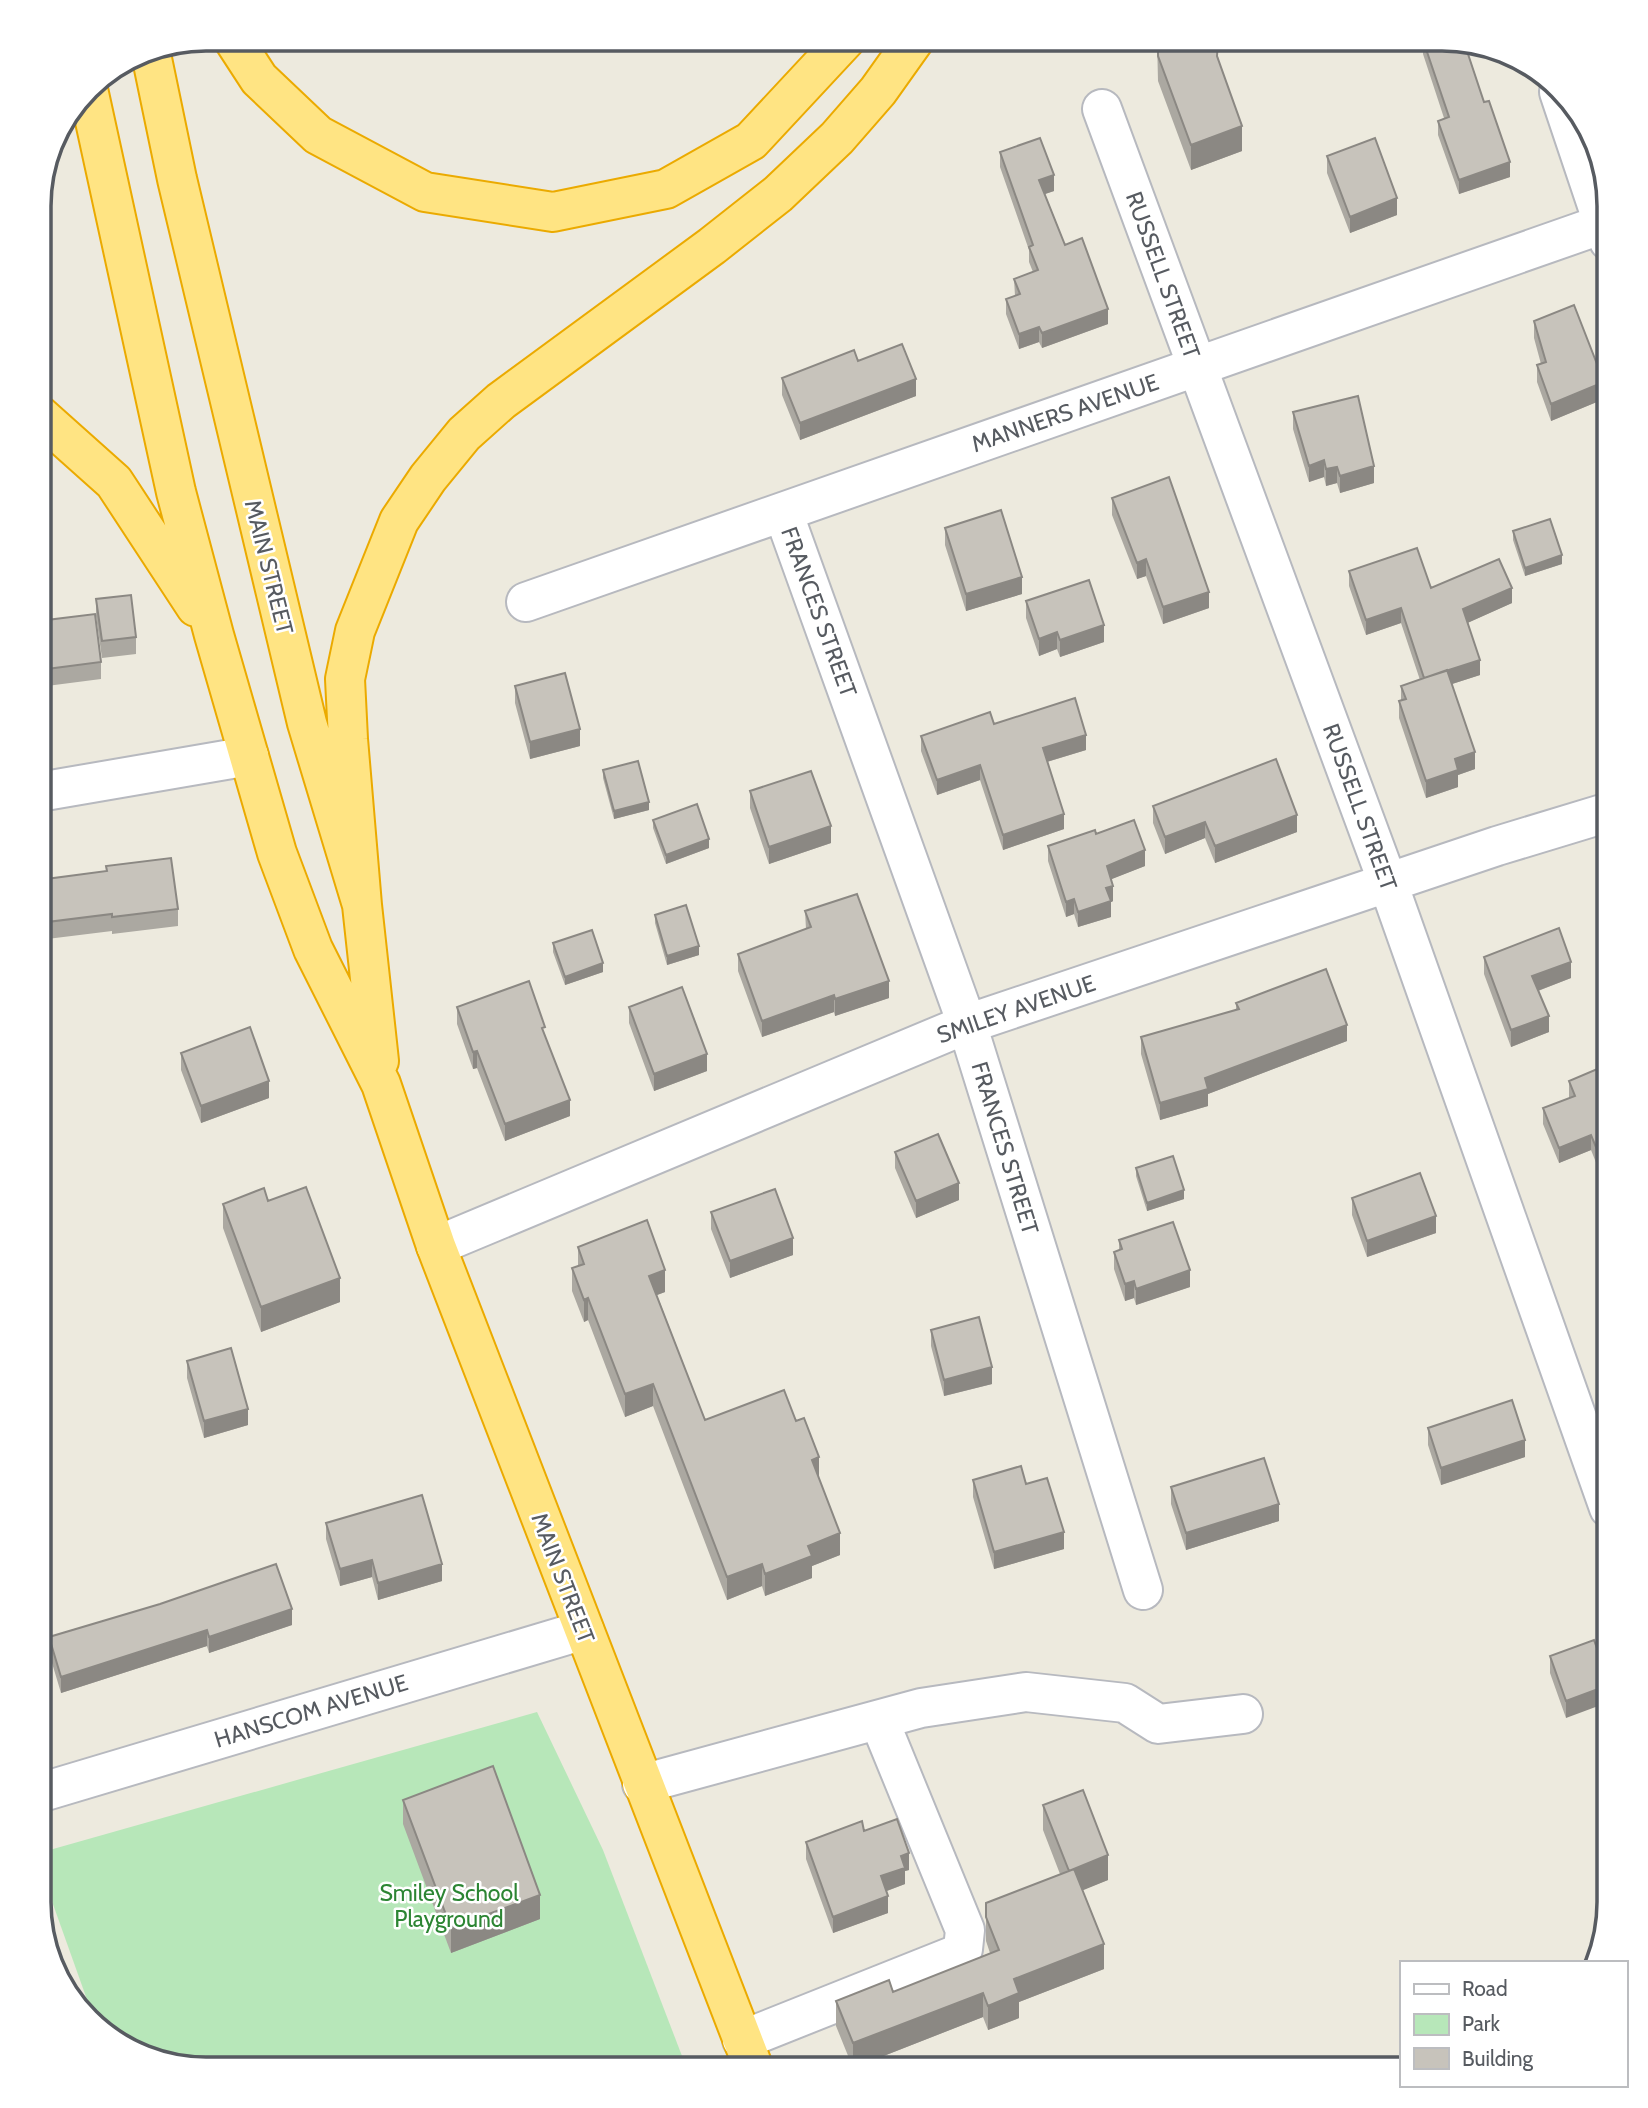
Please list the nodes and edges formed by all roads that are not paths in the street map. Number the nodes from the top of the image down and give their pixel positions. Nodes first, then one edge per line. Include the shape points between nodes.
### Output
1 (241, 51) edge
2 (835, 51) edge
3 (906, 51) edge
4 (152, 61) edge
5 (91, 101) edge
6 (1102, 108) dead end
7 (1566, 112) edge
8 (1597, 206) edge
9 (1597, 236) edge
10 (1197, 367) junction
11 (51, 426) edge
12 (783, 512) junction
13 (526, 602) dead end
14 (214, 635) junction
15 (249, 756) junction
16 (51, 790) edge
17 (1597, 816) edge
18 (1388, 883) junction
19 (362, 905) junction
20 (967, 1024) junction
21 (381, 1084) junction
22 (436, 1245) junction
23 (1597, 1474) edge
24 (1143, 1590) dead end
25 (584, 1630) junction
26 (1243, 1714) dead end
27 (879, 1720) junction
28 (642, 1784) junction
29 (51, 1789) edge
30 (748, 2055) edge

1 - 2 highway via 259,79 318,135 425,192 553,212 666,189 751,141
3 - 19 highway via 837,138 798,175 464,434 398,521 355,631 345,678
4 - 19 highway, MAIN STREET via 300,696
5 - 14 highway, MAIN STREET via 176,492
6 - 10 street, RUSSELL STREET
7 - 8 street
9 - 10 street, MANNERS AVENUE
10 - 12 street, MANNERS AVENUE
10 - 18 street, RUSSELL STREET
11 - 14 highway via 114,482
12 - 13 street, MANNERS AVENUE
12 - 20 street, FRANCES STREET
14 - 15 highway, MAIN STREET
15 - 16 street
15 - 21 highway, MAIN STREET via 277,853 313,949
17 - 18 street, SMILEY AVENUE
18 - 20 street, SMILEY AVENUE
18 - 23 street, RUSSELL STREET
19 - 21 highway, MAIN STREET
20 - 22 street, SMILEY AVENUE
20 - 24 street, FRANCES STREET
21 - 22 highway, MAIN STREET
22 - 25 highway, MAIN STREET
25 - 28 highway, MAIN STREET
25 - 29 street, HANSCOM AVENUE
26 - 27 street via 1158,1724 1125,1703 1026,1692 921,1708
27 - 28 street
27 - 30 street via 965,1930 963,1949
28 - 30 highway, MAIN STREET

